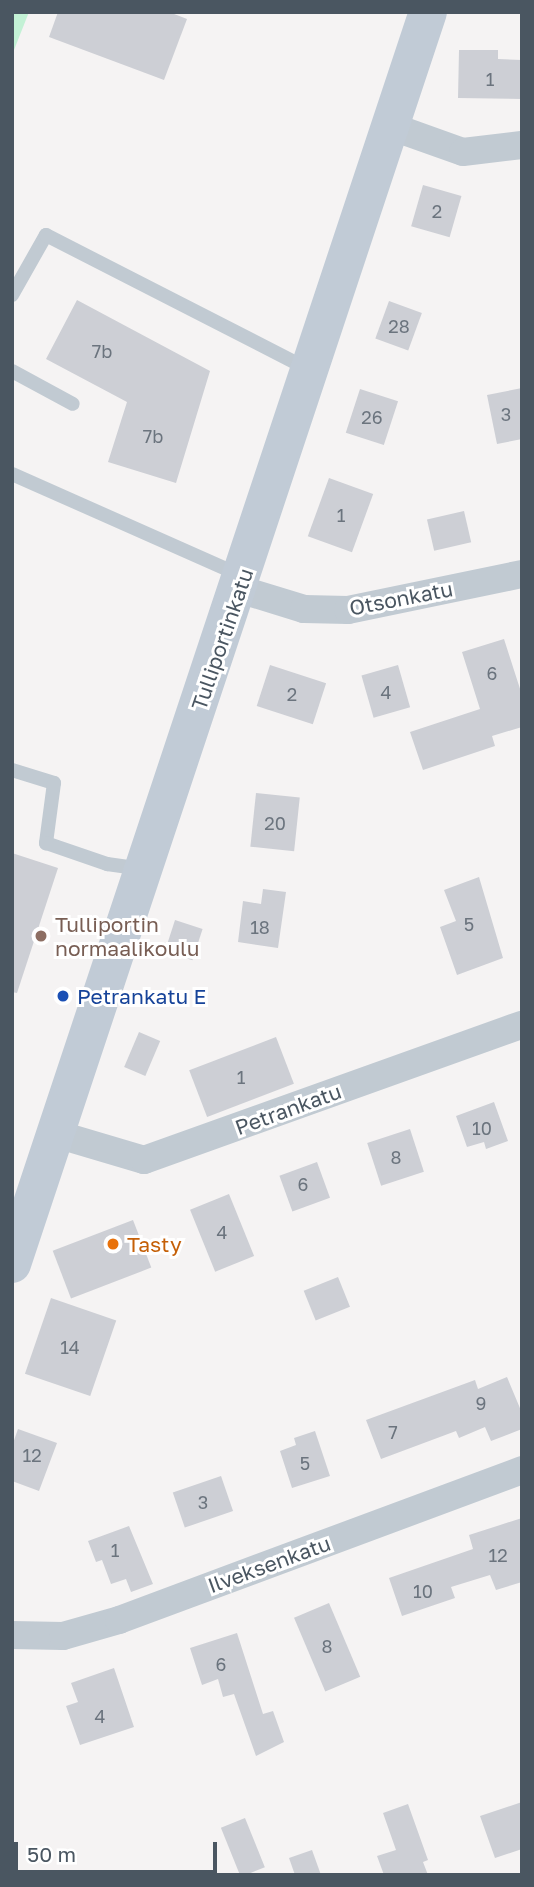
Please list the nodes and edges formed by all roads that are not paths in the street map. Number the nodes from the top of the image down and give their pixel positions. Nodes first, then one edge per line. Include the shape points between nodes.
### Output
1 (428, 12) edge
2 (390, 126) junction
3 (522, 145) edge
4 (12, 295) edge
5 (309, 369) junction
6 (12, 370) edge
7 (73, 404) dead end
8 (12, 474) edge
9 (522, 574) edge
10 (242, 582) junction
11 (12, 770) edge
12 (144, 869) junction
13 (522, 1025) edge
14 (53, 1133) junction
15 (16, 1242) edge
16 (522, 1470) edge
17 (12, 1635) edge

1 - 2 street, Tulliportinkatu
2 - 3 street via 463,152
2 - 5 street, Tulliportinkatu
4 - 5 lane via 46,235
5 - 10 street, Tulliportinkatu
6 - 7 lane
8 - 10 lane
9 - 10 street, Otsonkatu via 348,610 304,609
10 - 12 street, Tulliportinkatu
11 - 12 lane via 54,783 46,843 107,864
12 - 14 street, Tulliportinkatu
13 - 14 street, Petrankatu via 144,1160
14 - 15 street, Tulliportinkatu
16 - 17 street, Ilveksenkatu via 119,1620 63,1636

